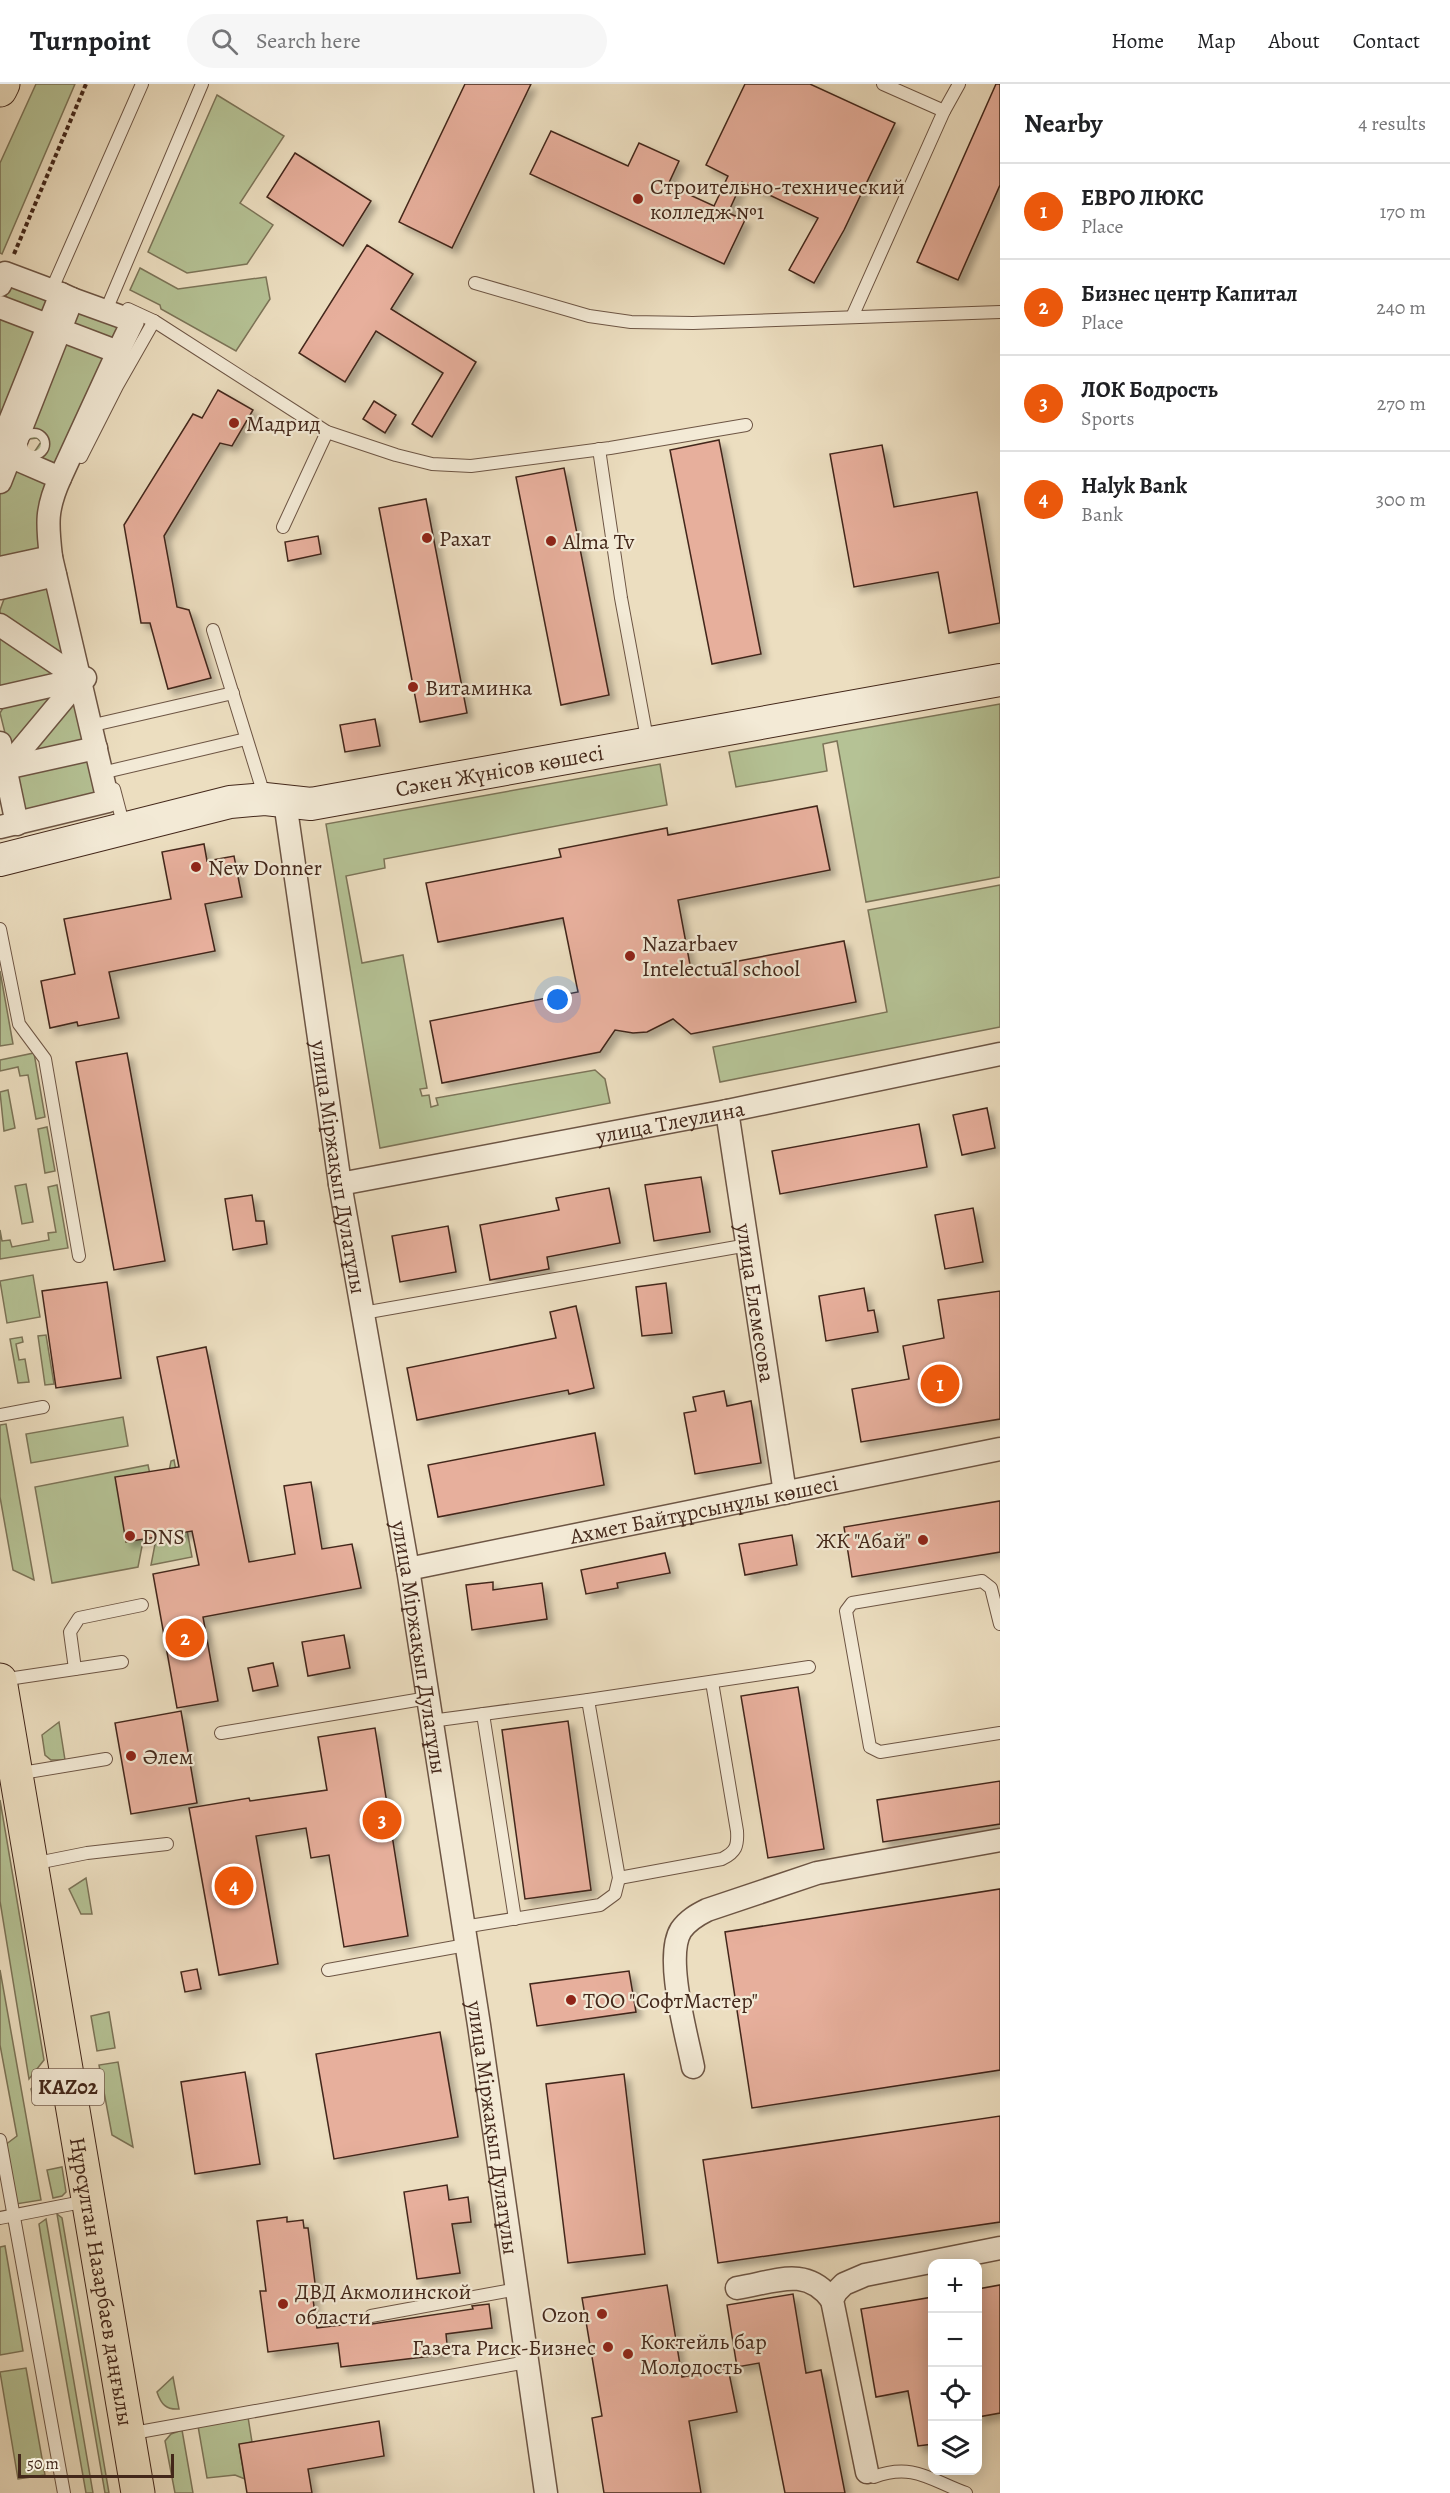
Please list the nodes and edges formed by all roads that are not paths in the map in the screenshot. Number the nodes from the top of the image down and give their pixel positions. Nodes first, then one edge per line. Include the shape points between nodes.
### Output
1 (3, 84) edge
2 (142, 84) edge
3 (202, 84) edge
4 (883, 84) edge
5 (959, 84) edge
6 (0, 90) edge
7 (944, 111) junction
8 (3, 270) edge
9 (475, 283) dead end
10 (63, 292) junction
11 (110, 301) junction
12 (0, 307) edge
13 (1000, 312) edge
14 (852, 316) junction
15 (154, 321) junction
16 (54, 328) junction
17 (118, 352) junction
18 (746, 425) dead end
19 (327, 432) junction
20 (600, 449) junction
21 (10, 453) edge
22 (60, 478) junction
23 (283, 527) dead end
24 (53, 566) junction
25 (15, 571) edge
26 (0, 588) edge
27 (0, 625) edge
28 (213, 630) dead end
29 (84, 678) junction
30 (1000, 680) edge
31 (233, 693) junction
32 (0, 699) edge
33 (98, 724) junction
34 (246, 739) junction
35 (0, 743) edge
36 (648, 745) junction
37 (96, 748) junction
38 (2, 768) edge
39 (110, 771) junction
40 (275, 801) junction
41 (9, 825) edge
42 (124, 827) junction
43 (9, 855) edge
44 (0, 870) edge
45 (0, 929) edge
46 (1000, 1054) edge
47 (727, 1111) junction
48 (340, 1184) junction
49 (748, 1245) junction
50 (79, 1256) dead end
51 (363, 1312) junction
52 (43, 1407) dead end
53 (0, 1414) edge
54 (1000, 1449) edge
55 (785, 1493) junction
56 (408, 1569) junction
57 (142, 1605) dead end
58 (1000, 1624) edge
59 (123, 1662) dead end
60 (809, 1667) dead end
61 (75, 1669) junction
62 (0, 1680) edge
63 (712, 1682) junction
64 (428, 1698) junction
65 (588, 1700) junction
66 (483, 1714) junction
67 (431, 1721) junction
68 (221, 1733) dead end
69 (1000, 1733) edge
70 (106, 1759) dead end
71 (8, 1775) edge
72 (1000, 1840) edge
73 (167, 1844) dead end
74 (31, 1864) junction
75 (619, 1878) junction
76 (515, 1919) junction
77 (464, 1936) junction
78 (328, 1970) dead end
79 (693, 2067) dead end
80 (0, 2140) edge
81 (88, 2201) junction
82 (14, 2216) junction
83 (0, 2218) edge
84 (1000, 2248) edge
85 (738, 2288) dead end
86 (517, 2289) junction
87 (832, 2300) junction
88 (371, 2316) dead end
89 (527, 2362) junction
90 (127, 2434) junction
91 (867, 2472) joint
92 (64, 2493) edge
93 (138, 2493) edge
94 (546, 2493) edge
95 (966, 2493) edge

1 - 6 highway
2 - 10 lane
3 - 11 lane
4 - 7 lane
5 - 7 lane
7 - 14 lane
8 - 10 street
9 - 14 lane via 589,316 631,322
10 - 11 lane
10 - 16 street
10 - 17 street via 133,321
11 - 15 lane
12 - 16 street
13 - 14 lane
15 - 19 lane
15 - 29 lane via 58,504 54,523 57,555
16 - 17 street
16 - 21 street via 25,401
17 - 22 street
18 - 20 lane
19 - 20 lane via 432,464 471,466
19 - 23 lane
20 - 36 lane via 621,598
21 - 22 street
22 - 24 street via 49,502 47,520
24 - 25 street
24 - 29 street
25 - 26 street
27 - 29 street
28 - 31 lane
29 - 32 street
29 - 33 lane
29 - 37 street
29 - 38 street
30 - 36 street, Сәкен Жүнісов көшесі
31 - 33 lane
31 - 34 lane
33 - 39 lane
34 - 39 lane
34 - 40 lane
35 - 38 street
36 - 40 street, Сәкен Жүнісов көшесі via 311,804
37 - 38 street
37 - 41 street via 108,801
38 - 41 street
39 - 42 lane
40 - 42 street, Сәкен Жүнісов көшесі via 230,802
40 - 48 street, улица Міржақып Дулатұлы
42 - 43 street, Сәкен Жүнісов көшесі
43 - 44 street, Сәкен Жүнісов көшесі
45 - 50 lane via 19,1024 45,1059
46 - 47 street, улица Тлеулина
47 - 48 street, улица Тлеулина
47 - 49 street, улица Елемесова
48 - 51 street, улица Міржақып Дулатұлы
49 - 51 lane
49 - 55 street, улица Елемесова
51 - 56 street, улица Міржақып Дулатұлы
52 - 53 lane
54 - 55 street, Ахмет Байтұрсынұлы көшесі
55 - 56 street, Ахмет Байтұрсынұлы көшесі
56 - 64 street, улица Міржақып Дулатұлы
57 - 61 lane via 89,1614 74,1623 70,1640
58 - 69 lane via 991,1588 982,1581 852,1603 846,1611 870,1747 880,1752
59 - 61 lane
60 - 63 lane
61 - 62 lane
62 - 71 highway, Нұрсұлтан Назарбаев даңғылы / KАZ02
63 - 65 lane
63 - 75 lane via 737,1847 722,1859
64 - 67 street, улица Міржақып Дулатұлы
64 - 68 lane
65 - 66 lane
65 - 75 lane
66 - 67 lane
66 - 76 lane
67 - 77 street, улица Міржақып Дулатұлы
70 - 71 lane
71 - 74 highway, Нұрсұлтан Назарбаев даңғылы / KАZ02
72 - 79 street via 818,1874 690,1919 680,1932 675,1951
73 - 74 lane
74 - 81 highway, Нұрсұлтан Назарбаев даңғылы / KАZ02
75 - 76 lane via 615,1894 600,1905
76 - 77 lane
77 - 78 lane
77 - 86 street, улица Міржақып Дулатұлы
80 - 82 lane
81 - 82 lane
81 - 90 highway, Нұрсұлтан Назарбаев даңғылы / KАZ02
82 - 83 lane
82 - 92 lane
84 - 87 street via 864,2275 844,2284
85 - 87 street via 801,2277 818,2284
86 - 88 lane
86 - 89 street, улица Міржақып Дулатұлы
87 - 91 street
89 - 90 lane
89 - 94 street, улица Міржақып Дулатұлы
90 - 93 highway, Нұрсұлтан Назарбаев даңғылы / KАZ02
91 - 95 lane via 874,2477 921,2473

